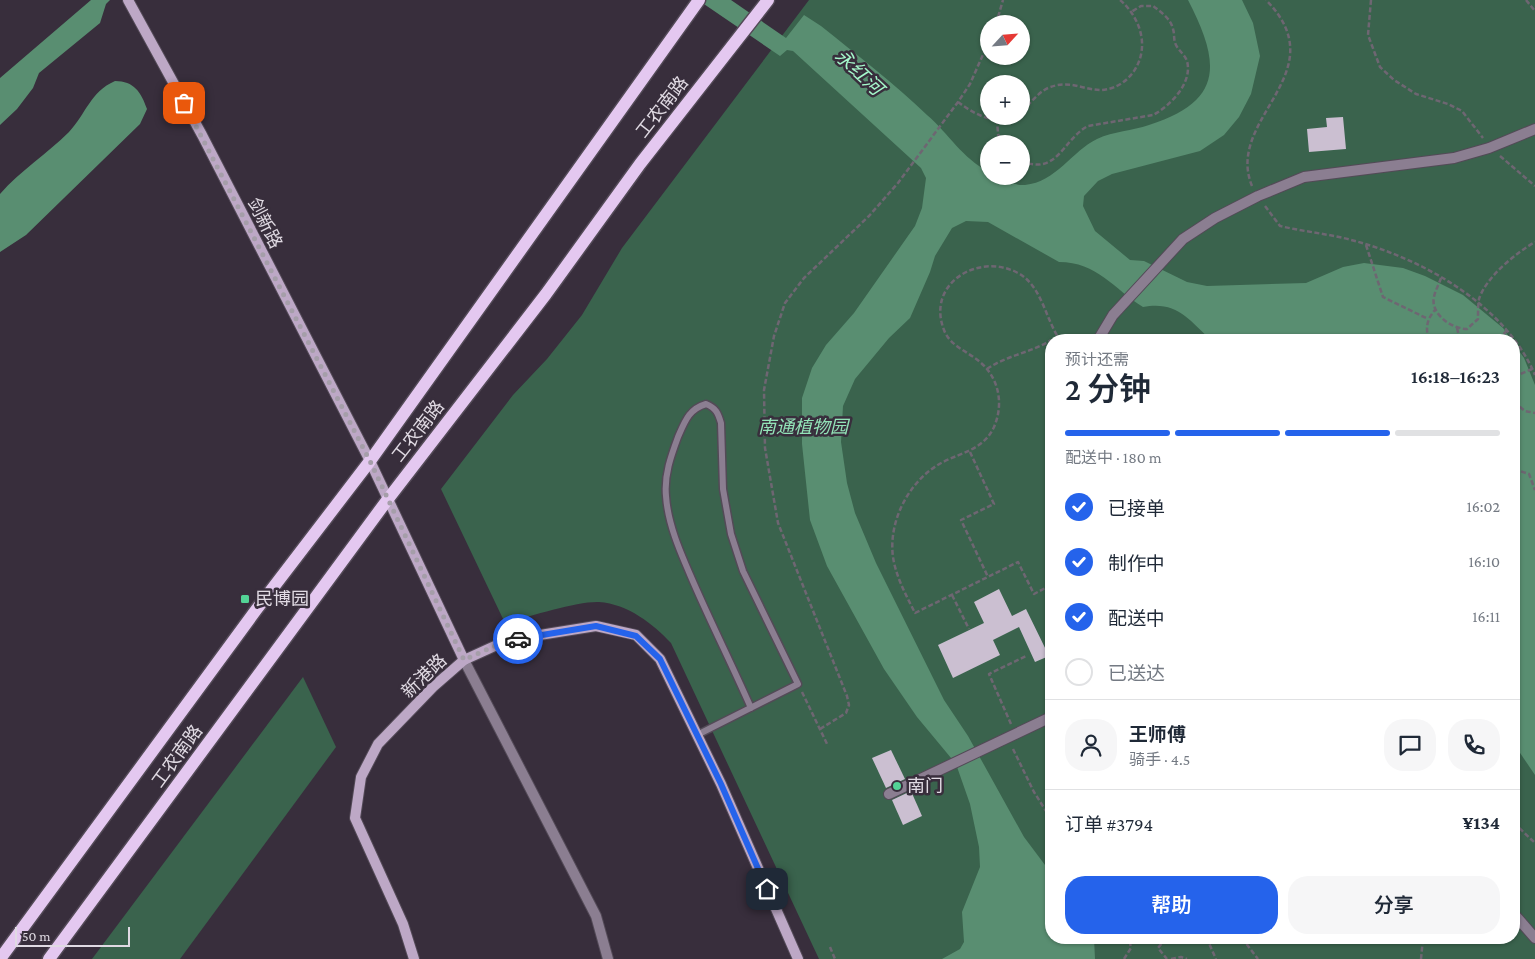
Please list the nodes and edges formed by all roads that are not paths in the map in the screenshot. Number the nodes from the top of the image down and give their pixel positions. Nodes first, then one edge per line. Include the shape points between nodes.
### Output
1 (128, 0) edge
2 (768, 0) edge
3 (696, 5) edge
4 (1535, 129) edge
5 (1102, 334) edge
6 (370, 461) junction
7 (388, 499) junction
8 (464, 660) junction
9 (752, 708) dead end
10 (1045, 720) edge
11 (697, 734) junction
12 (889, 794) dead end
13 (1520, 921) edge
14 (1535, 938) edge
15 (0, 959) edge
16 (49, 959) edge
17 (414, 959) edge
18 (608, 959) edge
19 (798, 959) edge

1 - 6 street, 剑新路 via 202,135
2 - 7 main road, 工农南路
3 - 6 main road, 工农南路
4 - 5 street via 1454,158 1304,178 1258,196 1183,239 1120,307
6 - 7 street, 剑新路
6 - 15 main road, 工农南路 via 256,610
7 - 8 street, 剑新路
7 - 16 main road, 工农南路
8 - 11 street, 新港路 via 508,640 596,626 636,636 660,659
8 - 17 street, 新港路 via 378,744 360,778 355,818 403,924
8 - 18 street via 596,916
9 - 11 lane via 684,561 670,520 666,496 666,474 672,452 689,413 706,404 718,412 723,488 731,534 743,571 798,684
10 - 12 street
11 - 19 street, 新港路
13 - 14 street

